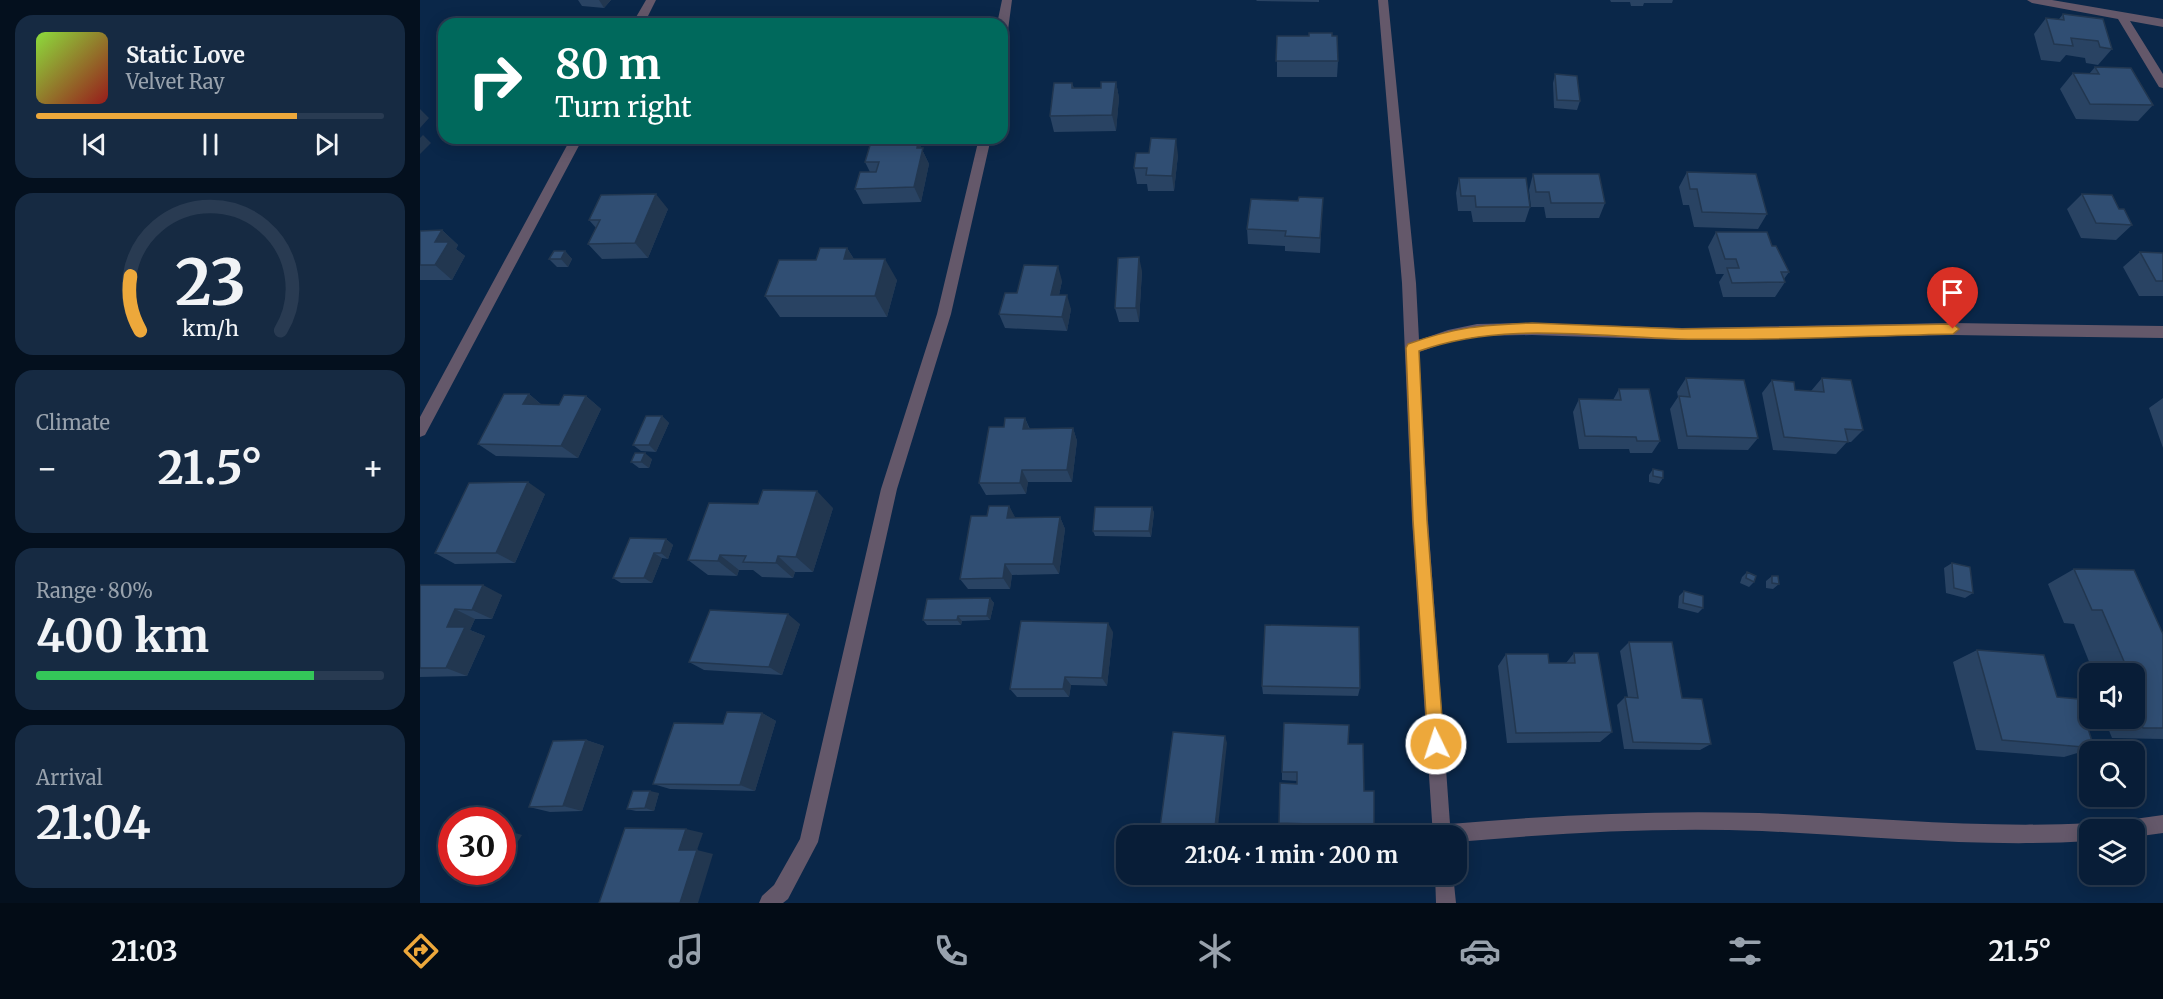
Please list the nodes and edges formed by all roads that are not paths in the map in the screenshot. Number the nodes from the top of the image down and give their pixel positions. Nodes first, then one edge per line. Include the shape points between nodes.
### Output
1 (651, 0) edge
2 (1007, 0) edge
3 (1383, 0) edge
4 (2032, 0) edge
5 (2122, 16) junction
6 (641, 18) edge
7 (1004, 18) edge
8 (2163, 23) edge
9 (2163, 84) edge
10 (574, 144) edge
11 (984, 144) edge
12 (2163, 332) edge
13 (1413, 348) junction
14 (420, 431) edge
15 (2163, 824) edge
16 (1441, 825) edge
17 (2145, 827) edge
18 (1467, 833) edge
19 (2079, 833) edge
20 (1445, 885) edge
21 (769, 903) edge
22 (1446, 903) edge

1 - 6 street
2 - 7 street
3 - 13 street
4 - 5 street
5 - 8 street
5 - 9 street
10 - 14 street
11 - 21 street via 944,314 889,489 809,842 781,892
12 - 13 street via 1953,329 1682,334 1532,328 1476,330
13 - 16 street via 1420,520
15 - 17 street
18 - 19 street via 1579,823 1714,821 2013,836
20 - 22 street

